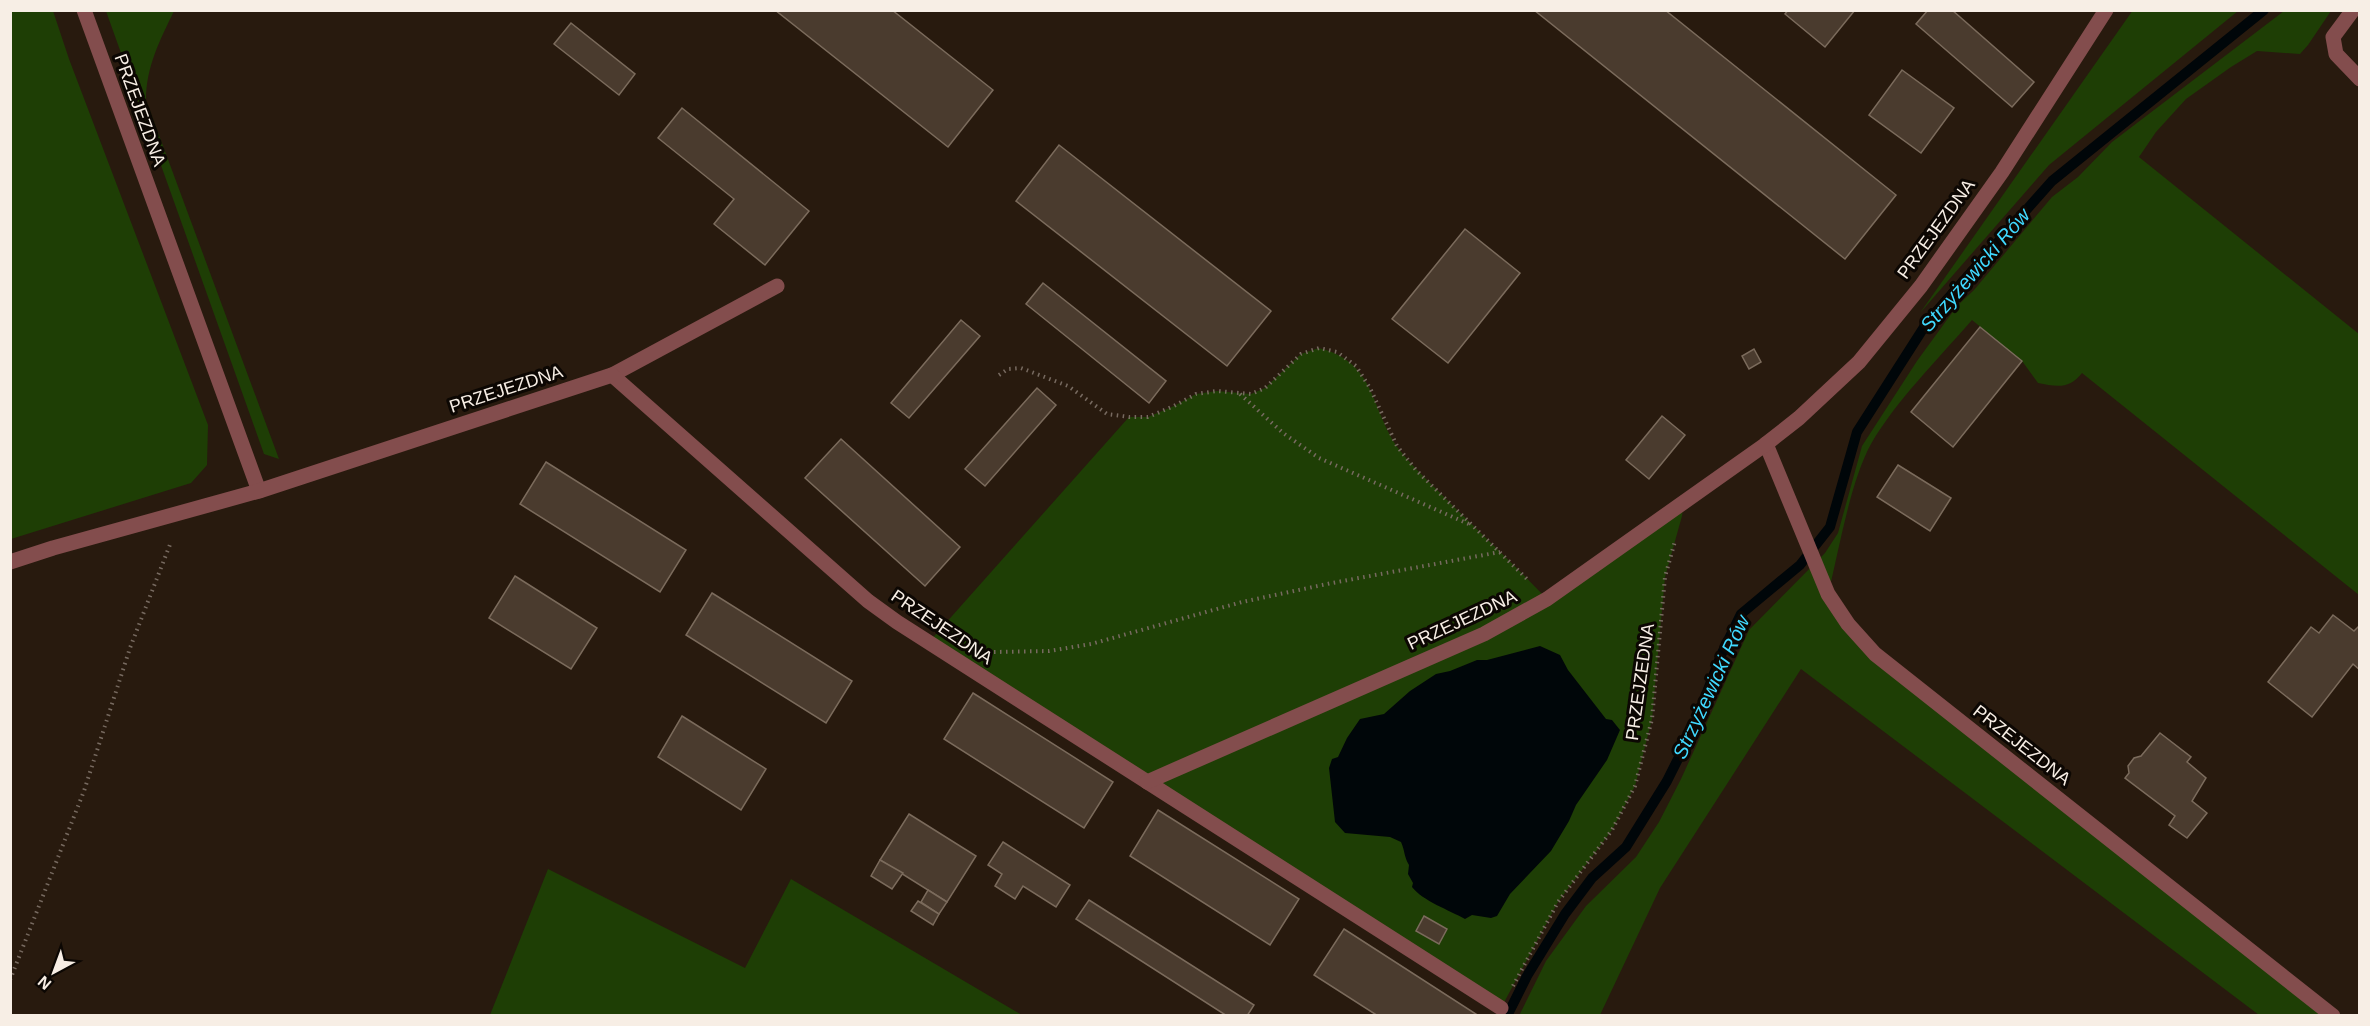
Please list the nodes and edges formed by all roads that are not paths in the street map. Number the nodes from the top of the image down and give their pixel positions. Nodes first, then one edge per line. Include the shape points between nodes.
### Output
1 (84, 10) edge
2 (2106, 10) edge
3 (2353, 10) edge
4 (2360, 79) edge
5 (777, 286) dead end
6 (612, 375) junction
7 (1766, 444) junction
8 (259, 491) junction
9 (10, 562) edge
10 (1147, 782) junction
11 (1501, 1008) road end
12 (2333, 1016) edge

1 - 8 street, PRZEJEZDNA
2 - 7 street, PRZEJEZDNA via 2002,172 1894,320 1859,362
3 - 4 street via 2333,37 2336,54
5 - 6 street
6 - 8 street, PRZEJEZDNA
6 - 10 street, PRZEJEZDNA via 868,601
7 - 10 street, PRZEJEZDNA via 1547,599 1485,634
7 - 12 street, PRZEJEZDNA via 1828,594 1875,654
8 - 9 street
10 - 11 street, PRZEJEZDNA

